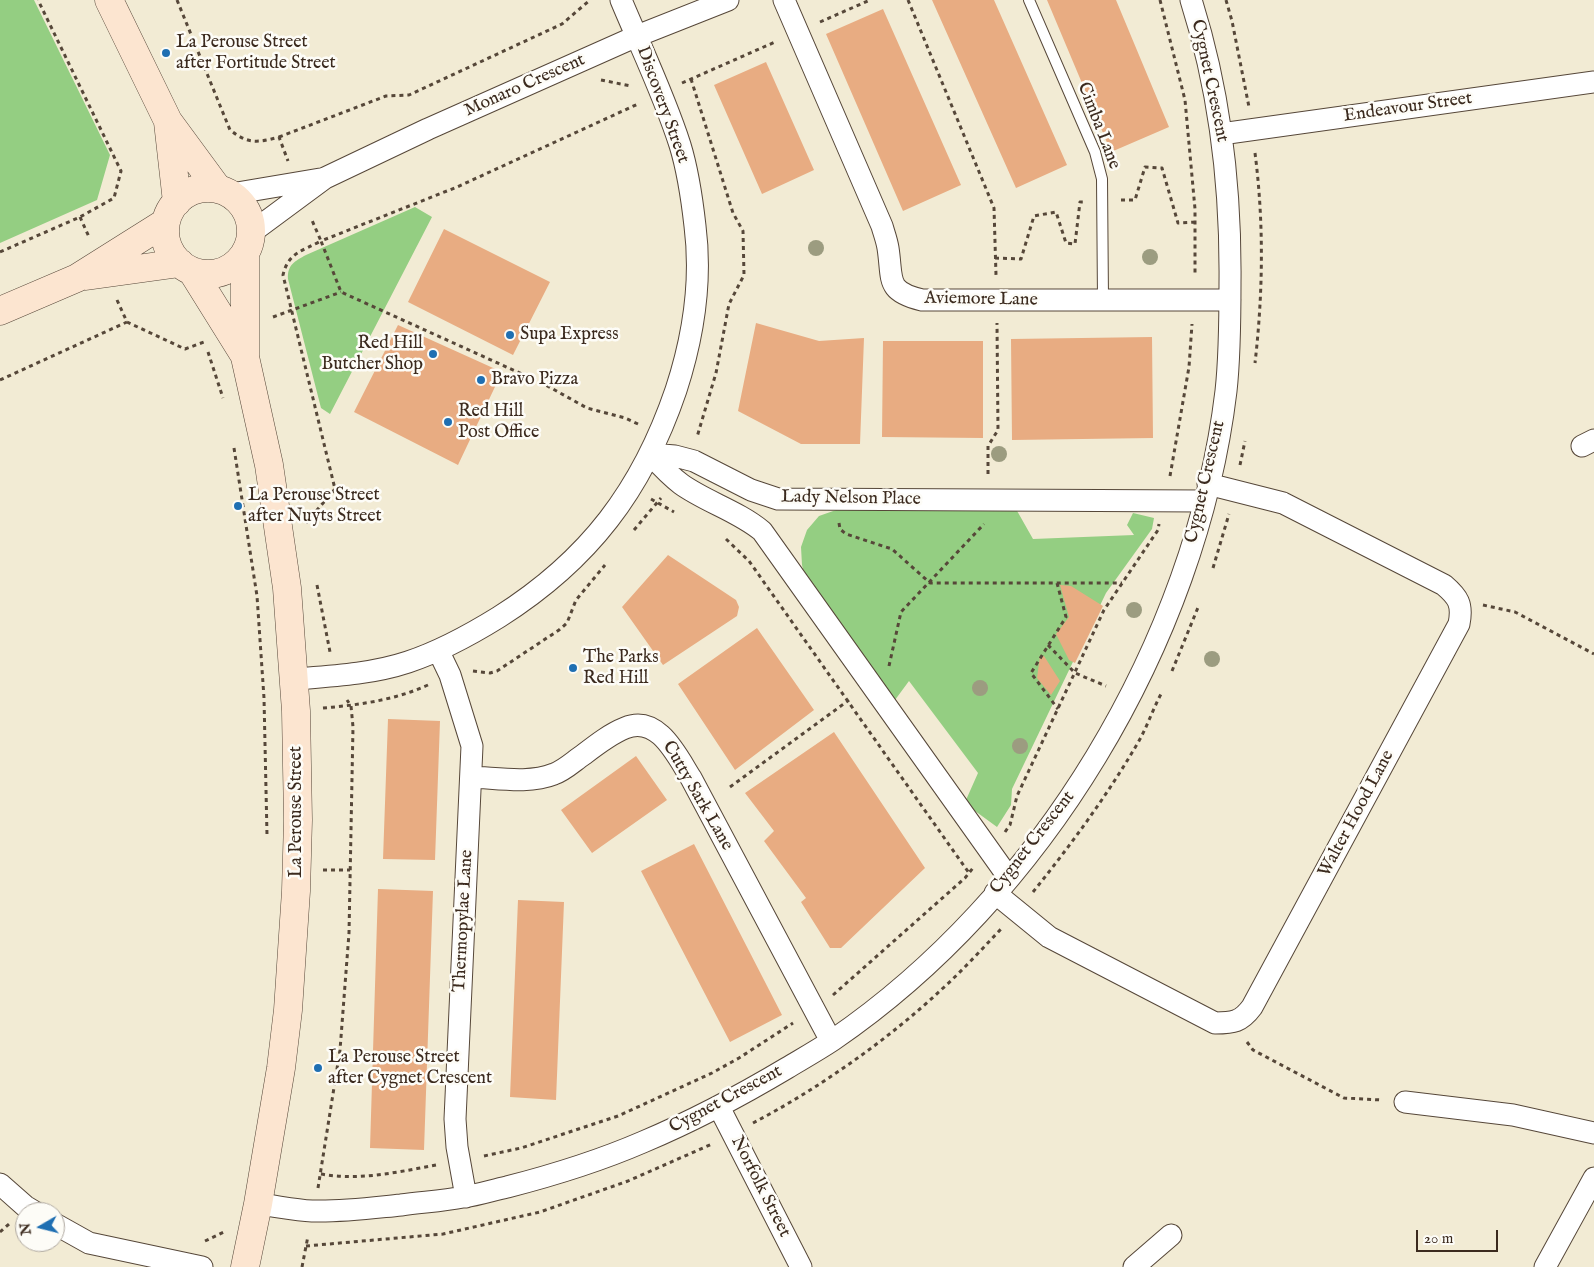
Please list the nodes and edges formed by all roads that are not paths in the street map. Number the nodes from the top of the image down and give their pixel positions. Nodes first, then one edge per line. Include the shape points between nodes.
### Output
1 (109, 0) edge
2 (621, 0) edge
3 (728, 0) edge
4 (784, 0) edge
5 (1029, 0) edge
6 (1191, 0) edge
7 (636, 36) junction
8 (1594, 82) edge
9 (168, 121) junction
10 (1221, 134) junction
11 (300, 189) junction
12 (224, 191) junction
13 (171, 212) junction
14 (248, 243) junction
15 (186, 267) junction
16 (77, 278) junction
17 (1103, 300) junction
18 (1230, 300) junction
19 (0, 312) edge
20 (245, 357) junction
21 (650, 454) junction
22 (1206, 492) junction
23 (438, 650) junction
24 (295, 679) junction
25 (471, 777) junction
26 (1010, 878) junction
27 (995, 893) junction
28 (831, 1041) junction
29 (1405, 1102) dead end
30 (719, 1108) junction
31 (1594, 1133) edge
32 (1594, 1178) edge
33 (0, 1184) edge
34 (466, 1197) junction
35 (20, 1202) edge
36 (258, 1204) junction
37 (65, 1230) edge
38 (1172, 1235) dead end
39 (196, 1265) edge
40 (245, 1267) edge
41 (801, 1267) edge
42 (1134, 1267) edge
43 (1545, 1267) edge

1 - 9 street
2 - 7 street, Discovery Street
3 - 7 street, Monaro Crescent
4 - 17 street, Aviemore Lane via 882,226 890,272 898,291 922,300
5 - 17 lane, Cimba Lane via 1095,152 1102,179
6 - 10 street, Cygnet Crescent
7 - 11 street, Monaro Crescent
7 - 21 street, Discovery Street via 653,97 680,146 691,197 697,254 695,306 685,362
8 - 10 street, Endeavour Street
9 - 12 street
9 - 13 street
10 - 18 street, Cygnet Crescent via 1229,215
11 - 12 street, Monaro Crescent
11 - 14 street, Monaro Crescent
12 - 13 street via 198,189 188,193
12 - 14 street via 242,204 248,213
13 - 15 street via 167,244
13 - 16 street
14 - 15 street via 235,265 222,272 207,274
14 - 20 street, La Perouse Street
15 - 16 street
15 - 20 street, La Perouse Street
16 - 19 street
17 - 18 street, Aviemore Lane
18 - 22 street, Cygnet Crescent via 1230,347 1225,393
20 - 24 street, La Perouse Street via 276,502
21 - 22 street, Lady Nelson Place via 694,461 778,500 982,500
21 - 23 street, Discovery Street via 614,513 571,562 545,586 485,626
21 - 26 street via 682,485 762,531
22 - 26 street, Cygnet Crescent via 1172,602 1130,696 1074,792
22 - 27 street, Walter Hood Lane via 1283,502 1444,585 1460,604 1459,624 1246,1016 1231,1023 1215,1022 1056,941
23 - 24 street, Discovery Street via 374,670
23 - 25 street, Thermopylae Lane via 468,730 472,746
24 - 36 street, La Perouse Street via 298,820 288,1010
25 - 28 street, Cutty Sark Lane via 536,779 556,773 627,727 640,725 657,732 691,778
25 - 34 street, Thermopylae Lane via 455,1119
26 - 27 street, Cygnet Crescent
27 - 28 street, Cygnet Crescent via 968,924 909,980
28 - 30 street, Cygnet Crescent
29 - 31 street via 1513,1115
30 - 34 street, Cygnet Crescent via 578,1167
30 - 41 street, Norfolk Street
32 - 43 street
33 - 35 street
34 - 36 street, Cygnet Crescent via 313,1211
36 - 40 street, La Perouse Street
37 - 39 street via 89,1243
38 - 42 street

